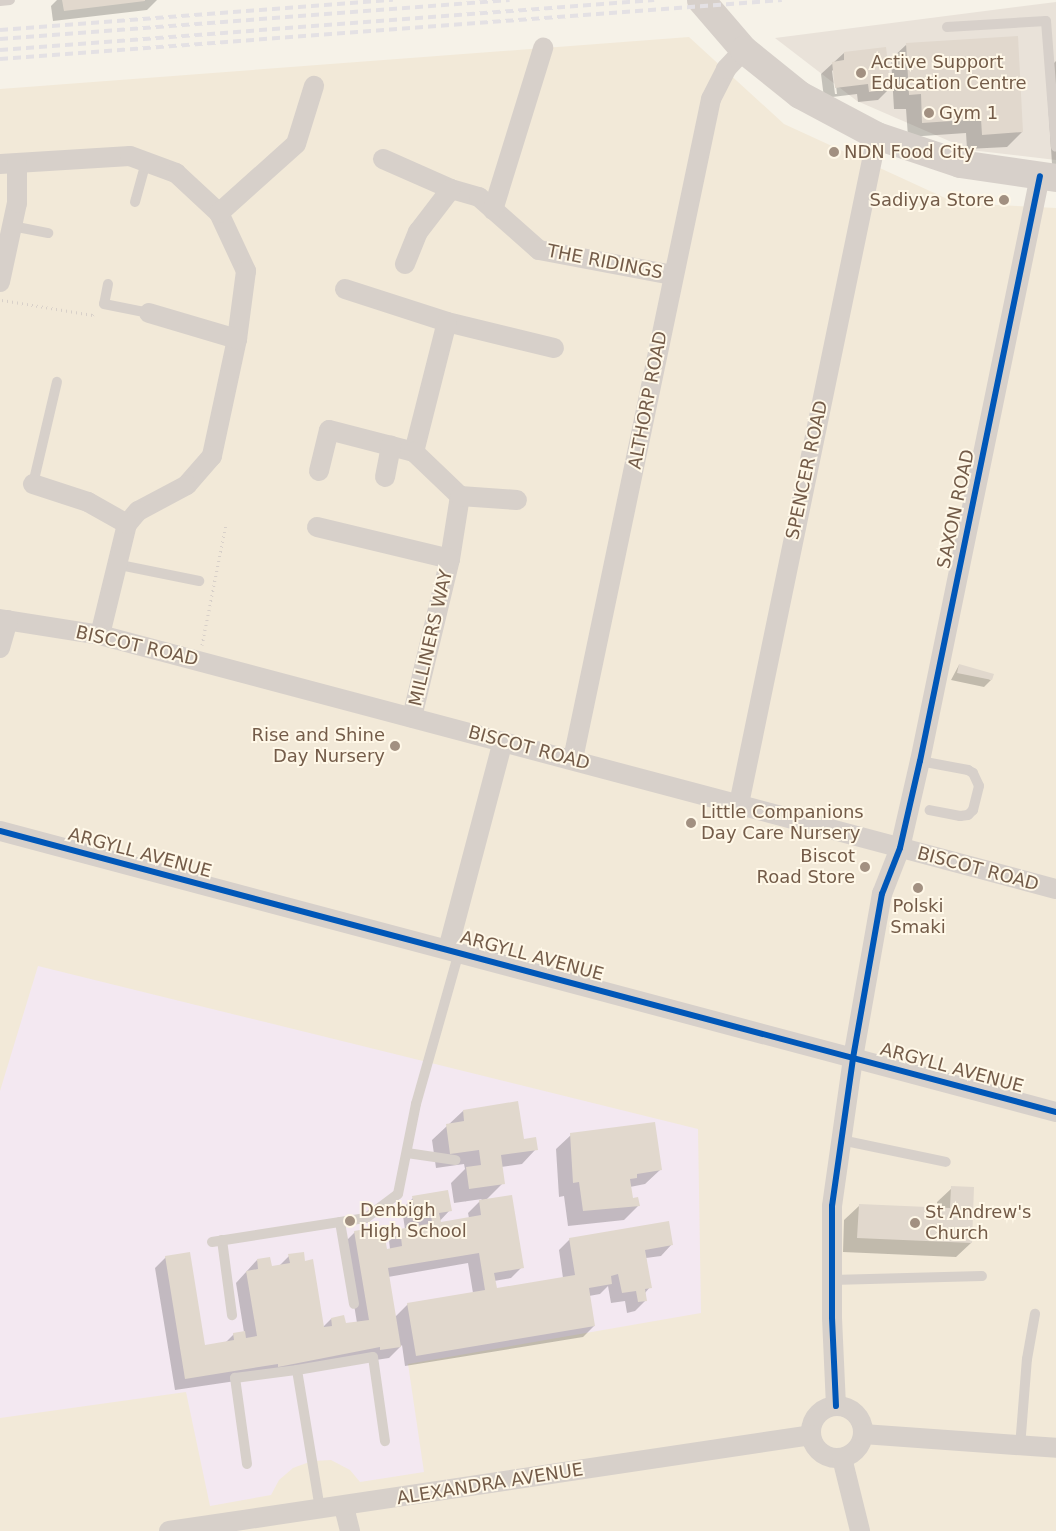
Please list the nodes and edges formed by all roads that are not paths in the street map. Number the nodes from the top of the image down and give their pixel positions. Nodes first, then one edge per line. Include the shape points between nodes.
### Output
1 (10, 0) edge
2 (701, 0) edge
3 (0, 1) edge
4 (947, 27) dead end
5 (1052, 38) edge
6 (543, 48) dead end
7 (744, 50) junction
8 (314, 86) dead end
9 (876, 136) junction
10 (1056, 147) edge
11 (383, 159) dead end
12 (146, 162) junction
13 (9, 164) edge
14 (1048, 177) edge
15 (451, 189) junction
16 (135, 202) dead end
17 (493, 210) junction
18 (219, 213) junction
19 (12, 226) junction
20 (48, 233) dead end
21 (405, 264) dead end
22 (672, 275) junction
23 (0, 282) edge
24 (108, 284) dead end
25 (345, 289) dead end
26 (149, 313) joint
27 (447, 322) junction
28 (237, 339) junction
29 (554, 348) dead end
30 (57, 382) dead end
31 (390, 446) junction
32 (414, 452) junction
33 (319, 471) dead end
34 (385, 477) dead end
35 (33, 484) joint
36 (460, 496) junction
37 (517, 500) dead end
38 (126, 524) junction
39 (317, 527) dead end
40 (450, 558) junction
41 (115, 564) junction
42 (199, 581) dead end
43 (4, 620) edge
44 (100, 635) junction
45 (0, 648) edge
46 (412, 717) junction
47 (503, 741) junction
48 (573, 759) junction
49 (920, 761) junction
50 (738, 804) junction
51 (930, 810) dead end
52 (0, 831) edge
53 (900, 848) junction
54 (1056, 889) edge
55 (454, 951) junction
56 (852, 1058) junction
57 (1056, 1112) edge
58 (841, 1140) junction
59 (407, 1153) junction
60 (455, 1160) dead end
61 (946, 1162) dead end
62 (340, 1222) junction
63 (982, 1276) dead end
64 (832, 1280) junction
65 (354, 1304) dead end
66 (1035, 1314) dead end
67 (232, 1315) dead end
68 (297, 1370) junction
69 (836, 1406) junction
70 (863, 1434) junction
71 (811, 1435) junction
72 (385, 1441) dead end
73 (1020, 1446) junction
74 (1056, 1448) edge
75 (842, 1458) junction
76 (247, 1464) dead end
77 (344, 1507) junction
78 (320, 1508) junction
79 (180, 1530) edge
80 (350, 1531) edge
81 (860, 1531) edge

1 - 3 lane
2 - 7 main road
4 - 5 lane via 1046,21
5 - 10 lane
6 - 17 street
7 - 9 main road via 800,95
7 - 22 street, ALTHORP ROAD via 726,69 711,98
8 - 18 street via 296,144
9 - 14 main road via 960,164
9 - 50 street, SPENCER ROAD
11 - 15 street, THE RIDINGS
12 - 13 street via 130,156
12 - 16 lane
12 - 18 street via 176,173
13 - 19 street via 17,203
14 - 49 street, SAXON ROAD
15 - 17 street, THE RIDINGS via 479,198
15 - 21 street via 418,232
17 - 22 street, THE RIDINGS via 539,250
18 - 28 street via 246,271
19 - 20 lane
19 - 23 street
22 - 48 street, ALTHORP ROAD
24 - 26 lane via 104,304
25 - 27 street
26 - 28 street
27 - 29 street
27 - 32 street
28 - 38 street via 212,456 187,485 138,511
30 - 35 lane
31 - 32 street
31 - 33 street via 329,430
31 - 34 street
32 - 36 street
35 - 38 street via 88,502
36 - 37 street
36 - 40 street, MILLINERS WAY
38 - 41 street
39 - 40 street, MILLINERS WAY
40 - 46 street, MILLINERS WAY
41 - 42 lane
41 - 44 street
43 - 44 street, BISCOT ROAD
43 - 45 street
44 - 46 street, BISCOT ROAD
46 - 47 street, BISCOT ROAD
47 - 48 street, BISCOT ROAD
47 - 55 street
48 - 50 street, BISCOT ROAD
49 - 51 lane via 968,770 973,773 978,786 973,810 968,815
49 - 53 street, SAXON ROAD
50 - 53 street, BISCOT ROAD
52 - 55 street, ARGYLL AVENUE
53 - 54 street, BISCOT ROAD
53 - 56 street, SAXON ROAD via 882,894
55 - 56 street, ARGYLL AVENUE
55 - 59 lane
56 - 57 street, ARGYLL AVENUE
56 - 58 street, SAXON ROAD
58 - 61 lane
58 - 64 street, SAXON ROAD via 832,1206
59 - 60 lane
59 - 62 lane via 398,1194 366,1218
62 - 65 lane
62 - 67 lane via 217,1241
63 - 64 lane
64 - 69 street, SAXON ROAD
66 - 73 lane via 1027,1359
68 - 72 lane via 373,1357
68 - 76 lane via 234,1378
68 - 78 lane
69 - 70 street via 853,1411 862,1425
69 - 71 street via 814,1418
70 - 73 street
70 - 75 street via 857,1450
71 - 75 street via 818,1451
71 - 77 street, ALEXANDRA AVENUE
73 - 74 street
75 - 81 street
77 - 78 street, ALEXANDRA AVENUE
77 - 80 street
78 - 79 street, ALEXANDRA AVENUE

